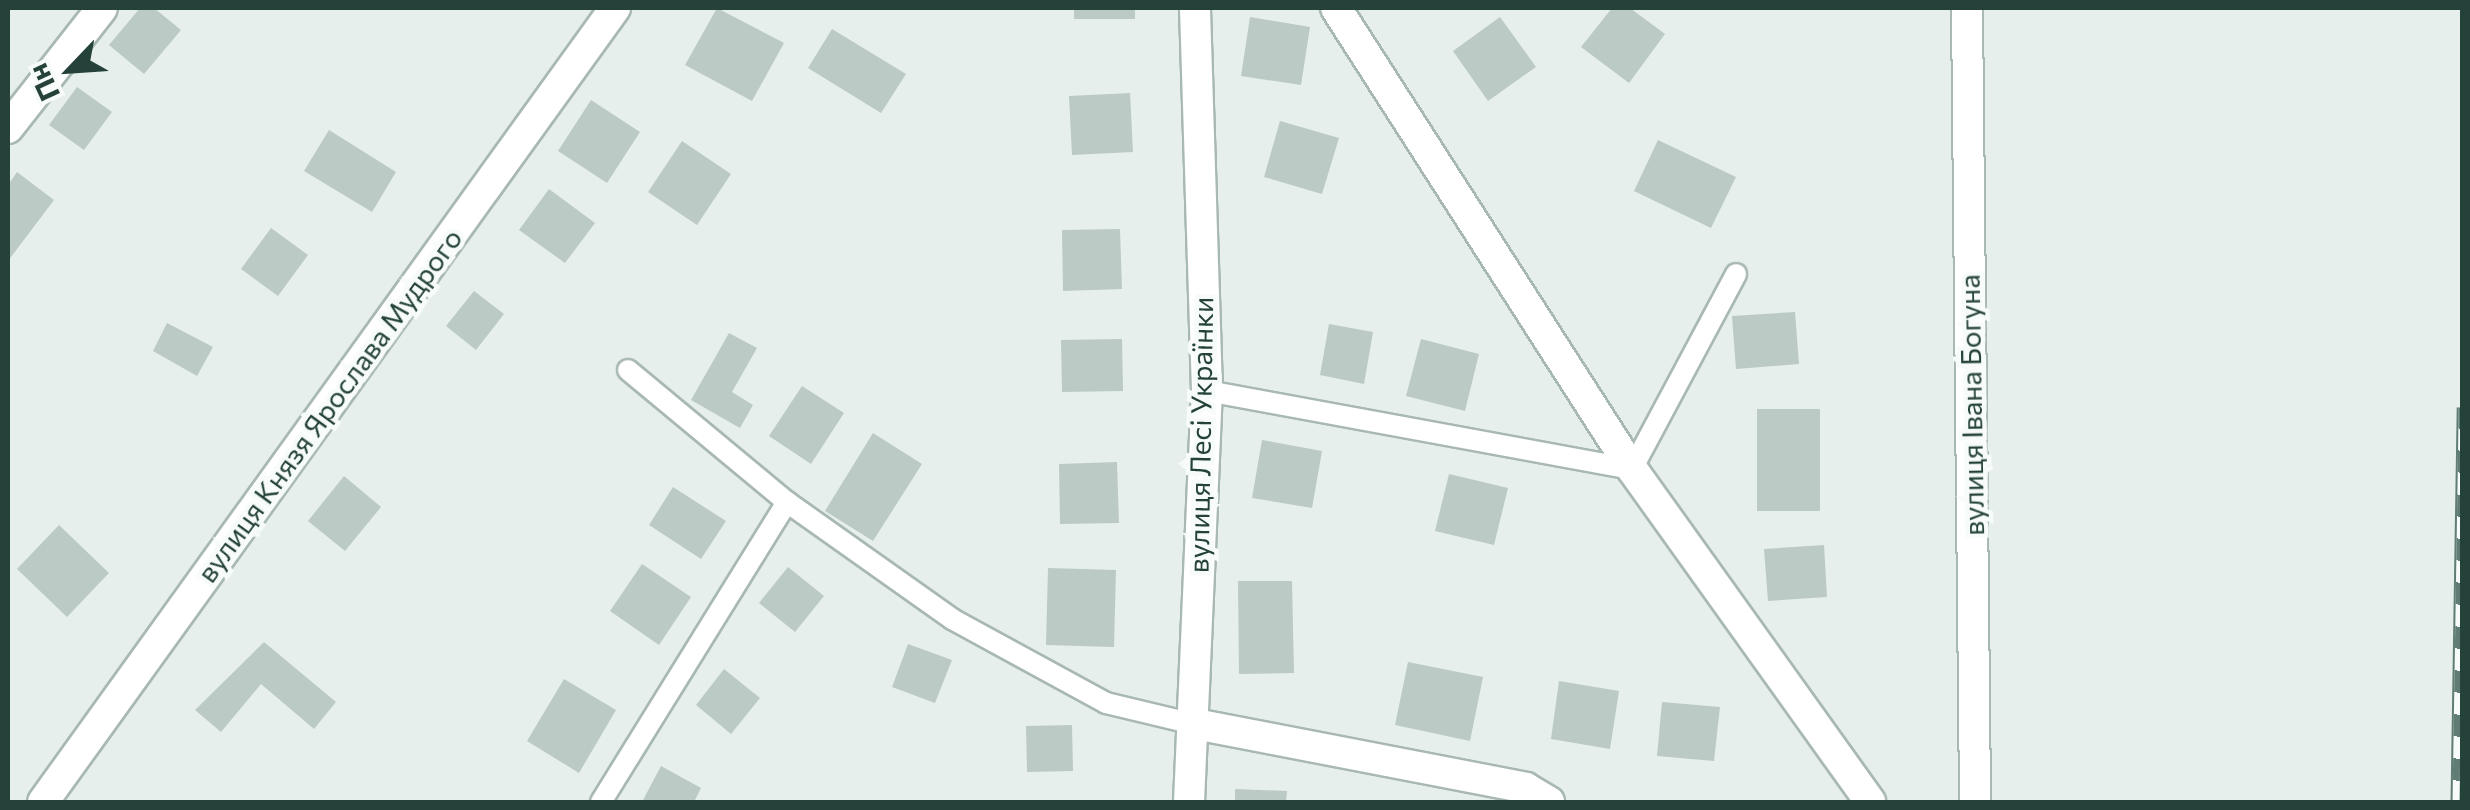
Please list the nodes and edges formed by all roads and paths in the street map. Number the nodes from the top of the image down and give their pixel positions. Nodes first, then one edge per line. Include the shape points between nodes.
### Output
1 (102, 8) edge
2 (615, 8) edge
3 (1195, 8) edge
4 (1336, 8) edge
5 (1968, 8) edge
6 (8, 128) edge
7 (1736, 274) dead end
8 (628, 370) dead end
9 (1207, 391) junction
10 (1632, 469) junction
11 (787, 502) junction
12 (1190, 723) junction
13 (43, 802) edge
14 (601, 802) edge
15 (1189, 802) edge
16 (1549, 802) edge
17 (1870, 802) edge
18 (1975, 802) edge

1 - 6 street
2 - 13 street, вулиця Князя Ярослава Мудрого
3 - 9 street, вулиця Лесі Українки
4 - 10 street
5 - 18 street, вулиця Івана Богуна
7 - 10 lane
8 - 11 lane
9 - 10 lane
9 - 12 street, вулиця Лесі Українки
10 - 17 street
11 - 12 lane via 952,619 1106,703
11 - 14 lane
12 - 15 street, вулиця Лесі Українки
12 - 16 street via 1526,788

